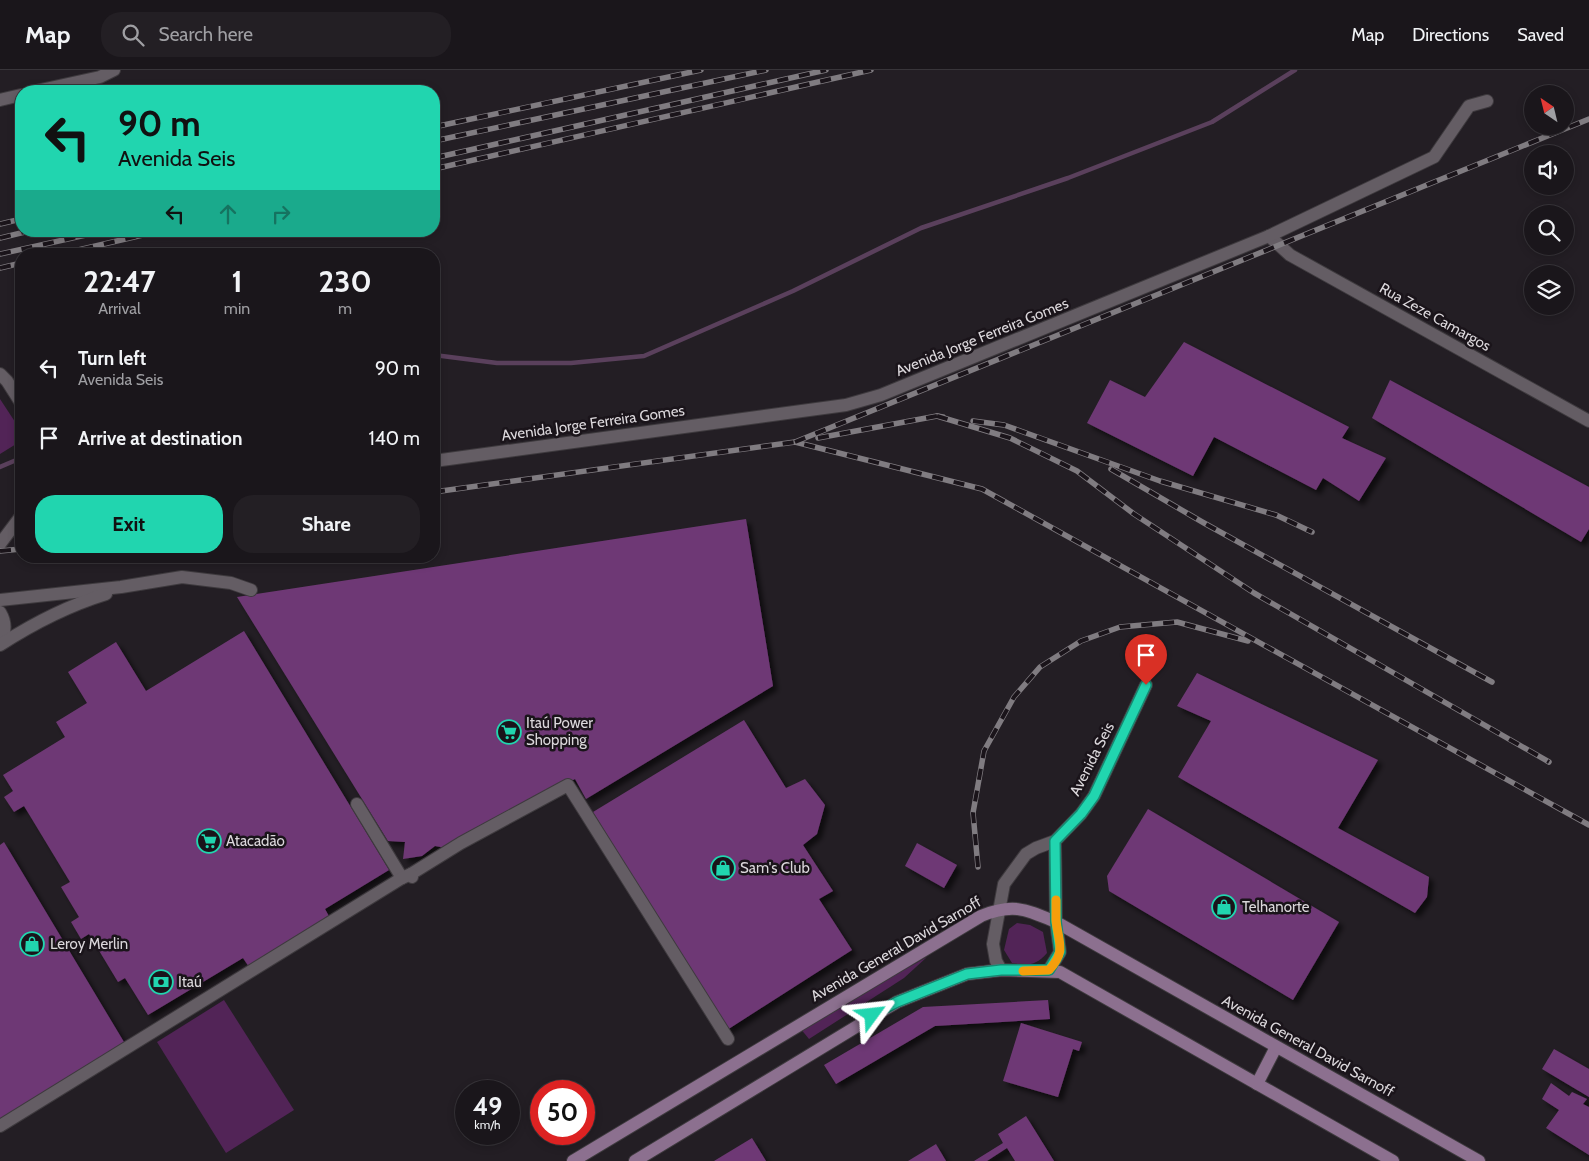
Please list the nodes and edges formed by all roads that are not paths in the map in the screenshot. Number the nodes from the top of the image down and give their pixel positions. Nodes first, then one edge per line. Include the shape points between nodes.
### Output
1 (114, 70) edge
2 (63, 85) edge
3 (15, 96) edge
4 (0, 100) edge
5 (1487, 101) dead end
6 (1269, 236) junction
7 (0, 374) edge
8 (15, 394) edge
9 (1589, 421) edge
10 (440, 460) edge
11 (15, 529) edge
12 (0, 544) edge
13 (121, 587) junction
14 (251, 590) dead end
15 (0, 600) edge
16 (0, 612) edge
17 (0, 644) edge
18 (1146, 685) dead end
19 (357, 804) dead end
20 (1055, 841) junction
21 (408, 876) junction
22 (1000, 908) junction
23 (1056, 922) junction
24 (1001, 970) junction
25 (1049, 970) junction
26 (728, 1039) dead end
27 (1276, 1047) junction
28 (1257, 1084) junction
29 (0, 1126) edge
30 (573, 1161) edge
31 (635, 1161) edge
32 (1393, 1161) edge
33 (1479, 1161) edge

1 - 2 street via 100,77
3 - 4 street
5 - 6 street, Avenida Jorge Ferreira Gomes via 1469,106 1434,157
6 - 9 street, Rua Zeze Camargos via 1290,255
6 - 10 street, Avenida Jorge Ferreira Gomes via 944,371 846,405
7 - 8 street
11 - 12 street
13 - 14 street via 182,577 231,583
13 - 15 street
13 - 17 street via 74,603
16 - 17 street via 4,631
18 - 20 street, Avenida Seis via 1094,796
19 - 21 street
20 - 22 street, Avenida Seis via 1036,848 1016,865 1004,884
20 - 23 street
21 - 26 street via 568,785
21 - 29 street
22 - 23 main road, Avenida General David Sarnoff via 1018,907
22 - 24 street, Avenida Seis via 994,944
22 - 30 main road, Avenida General David Sarnoff via 873,979
23 - 25 street via 1060,952
23 - 27 main road, Avenida General David Sarnoff
24 - 25 main road
24 - 31 main road via 967,974 888,1006
25 - 28 main road via 1060,972
27 - 28 main road
27 - 33 main road, Avenida General David Sarnoff
28 - 32 main road

